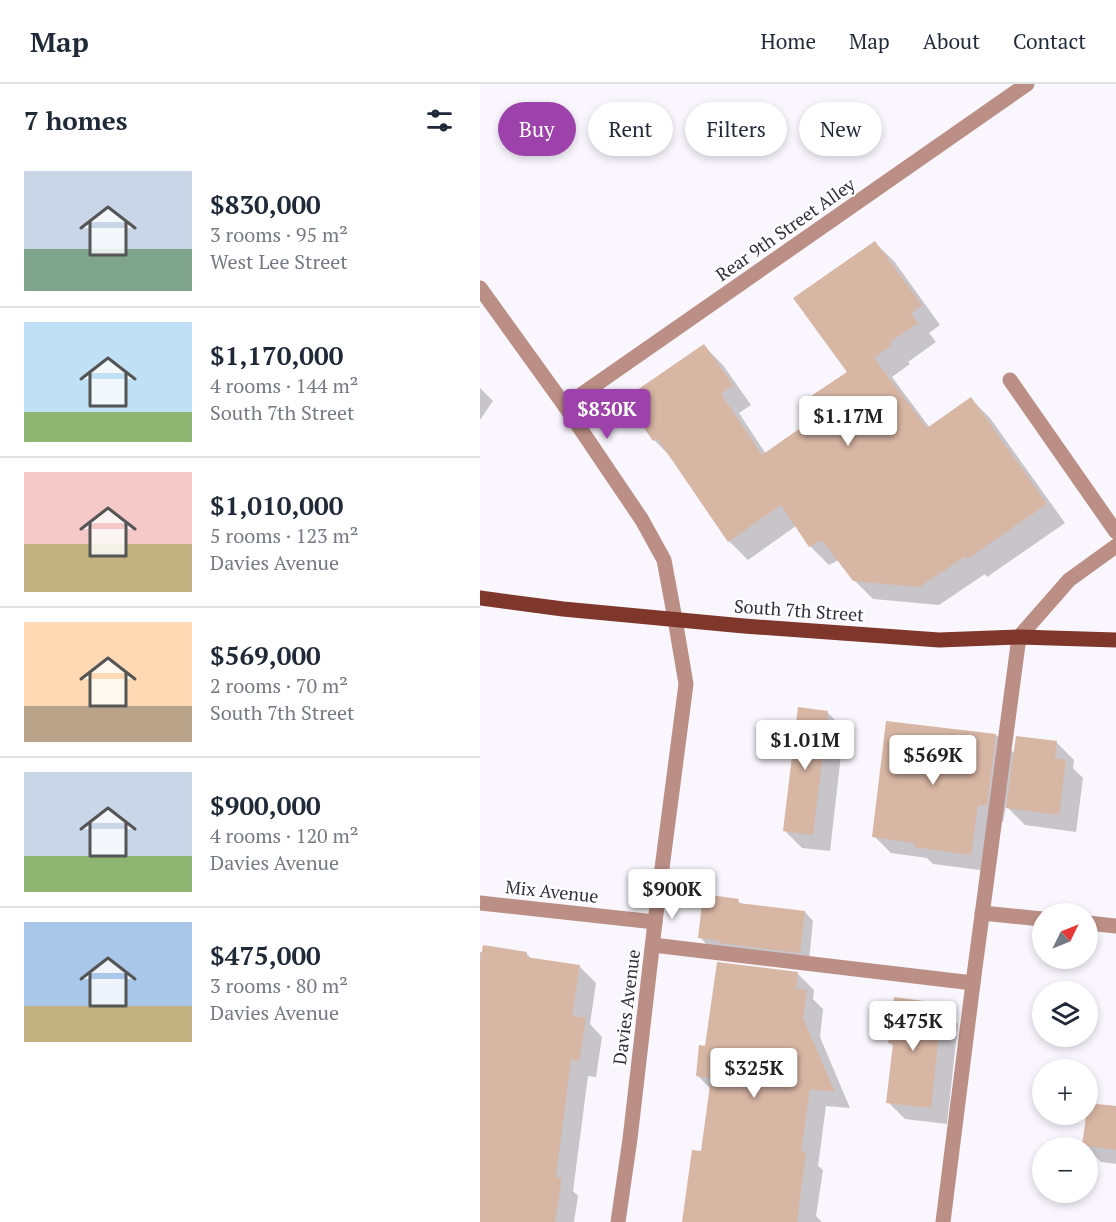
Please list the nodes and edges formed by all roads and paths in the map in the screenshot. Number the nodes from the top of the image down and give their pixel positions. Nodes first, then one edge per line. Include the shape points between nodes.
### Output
1 (1027, 84) edge
2 (480, 288) edge
3 (1010, 380) dead end
4 (565, 406) junction
5 (1116, 532) edge
6 (1116, 546) edge
7 (480, 598) edge
8 (675, 619) junction
9 (1019, 638) junction
10 (1116, 640) edge
11 (480, 903) edge
12 (982, 913) junction
13 (1032, 918) edge
14 (656, 922) junction
15 (1098, 924) edge
16 (1116, 926) edge
17 (653, 945) junction
18 (973, 983) junction
19 (618, 1222) edge
20 (943, 1222) edge

1 - 4 street, Rear 9th Street Alley
2 - 4 street, Davies Avenue
3 - 5 street
4 - 8 street, Davies Avenue via 642,520 664,560
6 - 9 street via 1069,580
7 - 8 main road, South 7th Street
8 - 9 main road, South 7th Street via 939,640
8 - 14 street, Davies Avenue via 686,684
9 - 10 main road, South 7th Street
9 - 12 street
11 - 14 street, Mix Avenue
12 - 13 street
12 - 18 street
14 - 17 street, Davies Avenue
15 - 16 street
17 - 18 street
17 - 19 street, Davies Avenue
18 - 20 street

